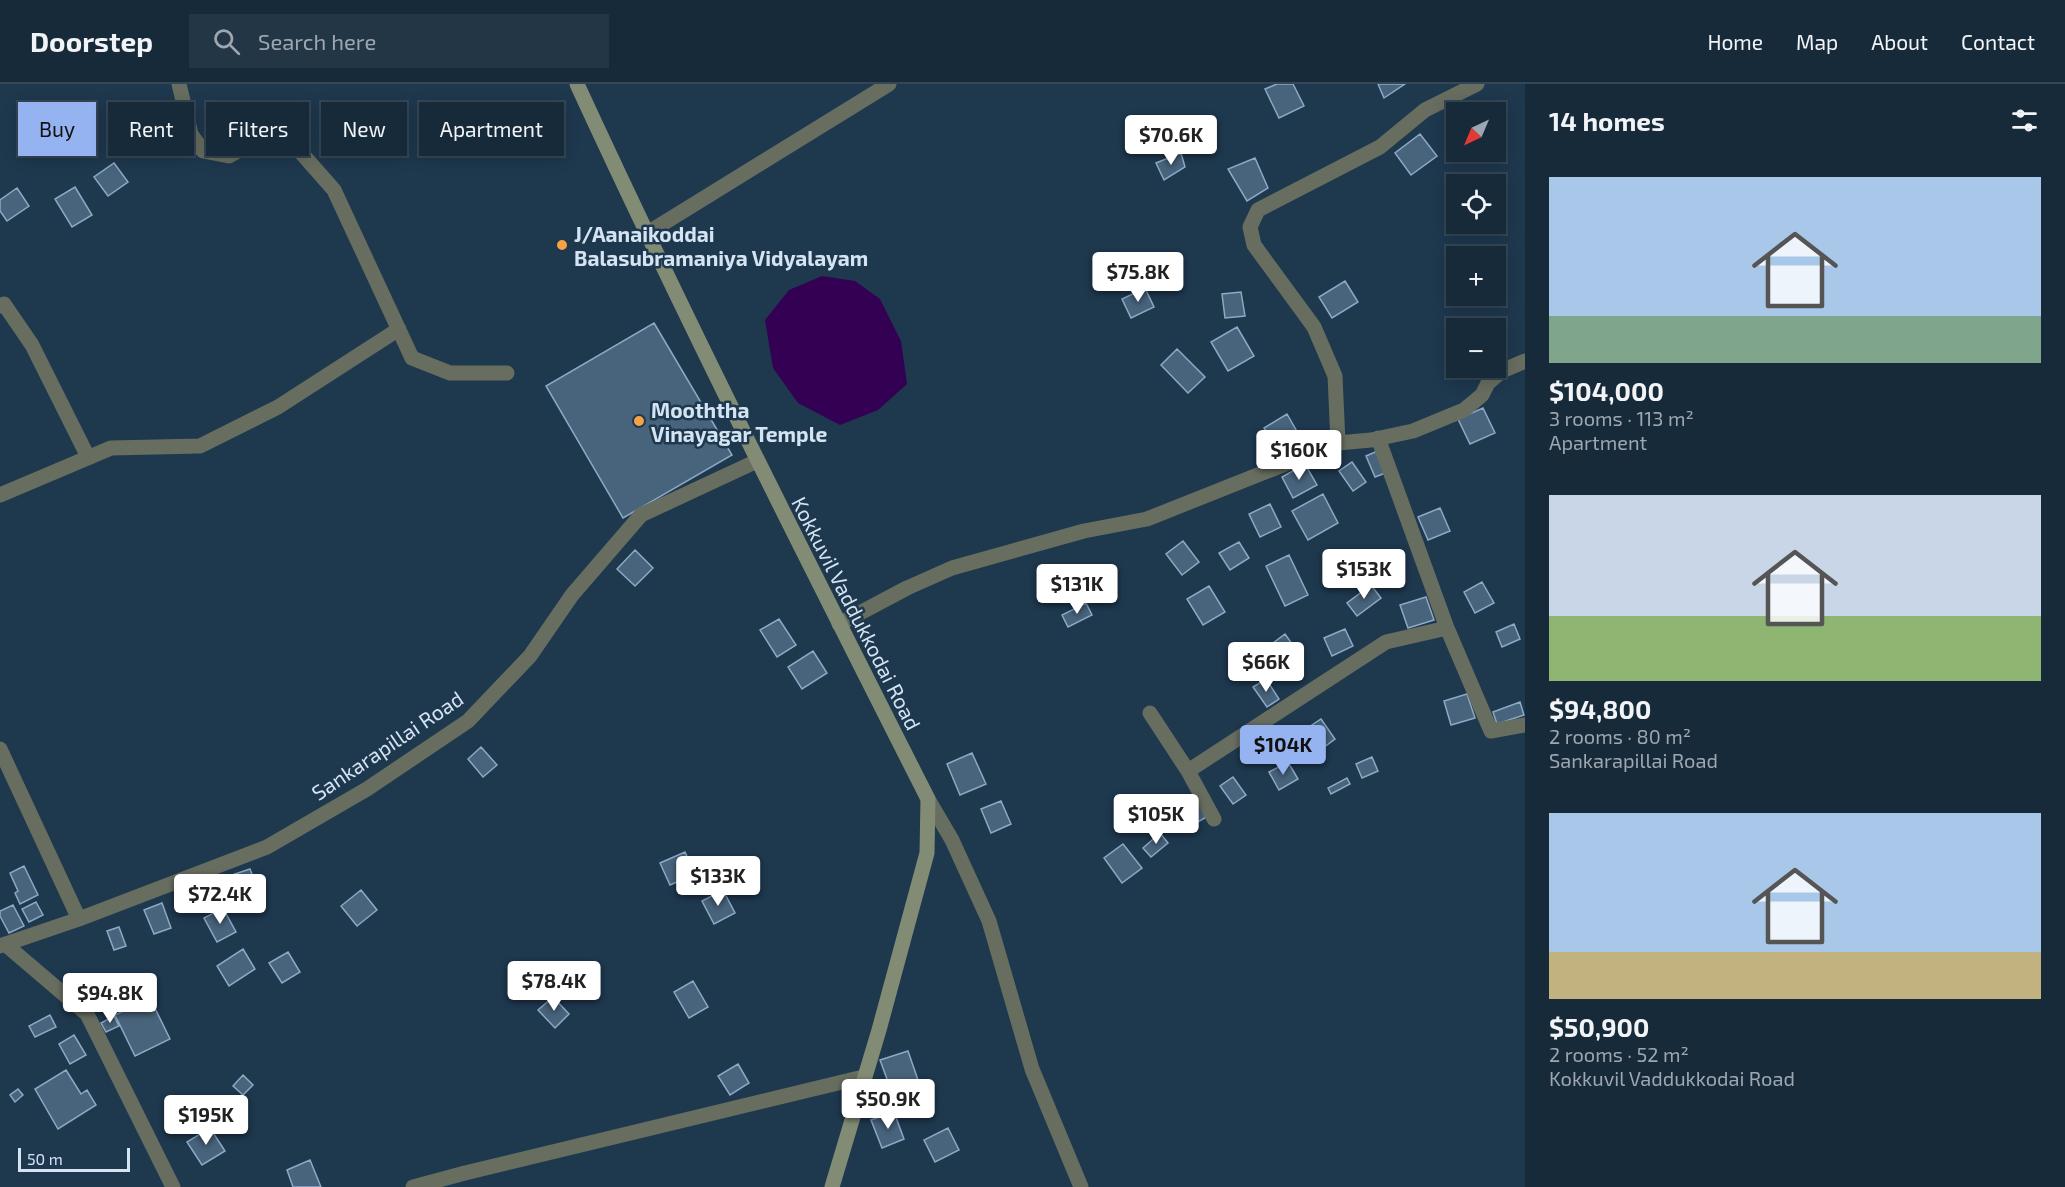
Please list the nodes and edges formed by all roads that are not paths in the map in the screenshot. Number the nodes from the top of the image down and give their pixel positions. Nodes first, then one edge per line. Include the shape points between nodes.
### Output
1 (179, 84) edge
2 (577, 84) edge
3 (889, 84) edge
4 (1477, 84) edge
5 (646, 234) junction
6 (0, 306) edge
7 (399, 329) junction
8 (1525, 361) edge
9 (507, 373) dead end
10 (1378, 438) junction
11 (1338, 443) junction
12 (88, 457) junction
13 (757, 461) junction
14 (0, 495) edge
15 (839, 624) junction
16 (1447, 628) junction
17 (1150, 713) dead end
18 (1525, 725) edge
19 (0, 749) edge
20 (1188, 771) junction
21 (928, 799) junction
22 (1214, 819) dead end
23 (79, 919) junction
24 (3, 945) edge
25 (863, 1077) junction
26 (173, 1187) edge
27 (413, 1187) edge
28 (832, 1187) edge
29 (1081, 1187) edge

1 - 7 street via 191,134 203,151 230,156 260,139 279,139 297,148 334,190
2 - 5 main road, Kokkuvil Vaddukkodai Road
3 - 5 street
4 - 11 street via 1425,110 1380,147 1258,210 1250,227 1254,245 1314,327 1335,376
5 - 13 main road, Kokkuvil Vaddukkodai Road
6 - 12 street via 4,304 32,345
7 - 9 street via 412,358 450,373
7 - 12 street via 278,407 200,446 111,448
8 - 10 street via 1502,371 1488,383 1482,396 1464,410 1413,431
10 - 11 street
10 - 16 street
11 - 15 street via 1147,519 1084,531 952,567
12 - 14 street
13 - 15 main road, Kokkuvil Vaddukkodai Road
13 - 23 street, Sankarapillai Road via 641,515 572,595 530,656 468,721 367,789 267,847
15 - 21 main road, Kokkuvil Vaddukkodai Road
16 - 18 street via 1491,731
16 - 20 street via 1386,642
17 - 20 street
19 - 23 street
20 - 22 street
21 - 25 main road, Kokkuvil Vaddukkodai Road via 927,853
21 - 29 street via 952,840 988,921 1032,1069
23 - 24 street, Sankarapillai Road
24 - 26 street via 87,1014
25 - 27 street
25 - 28 main road, Kokkuvil Vaddukkodai Road

